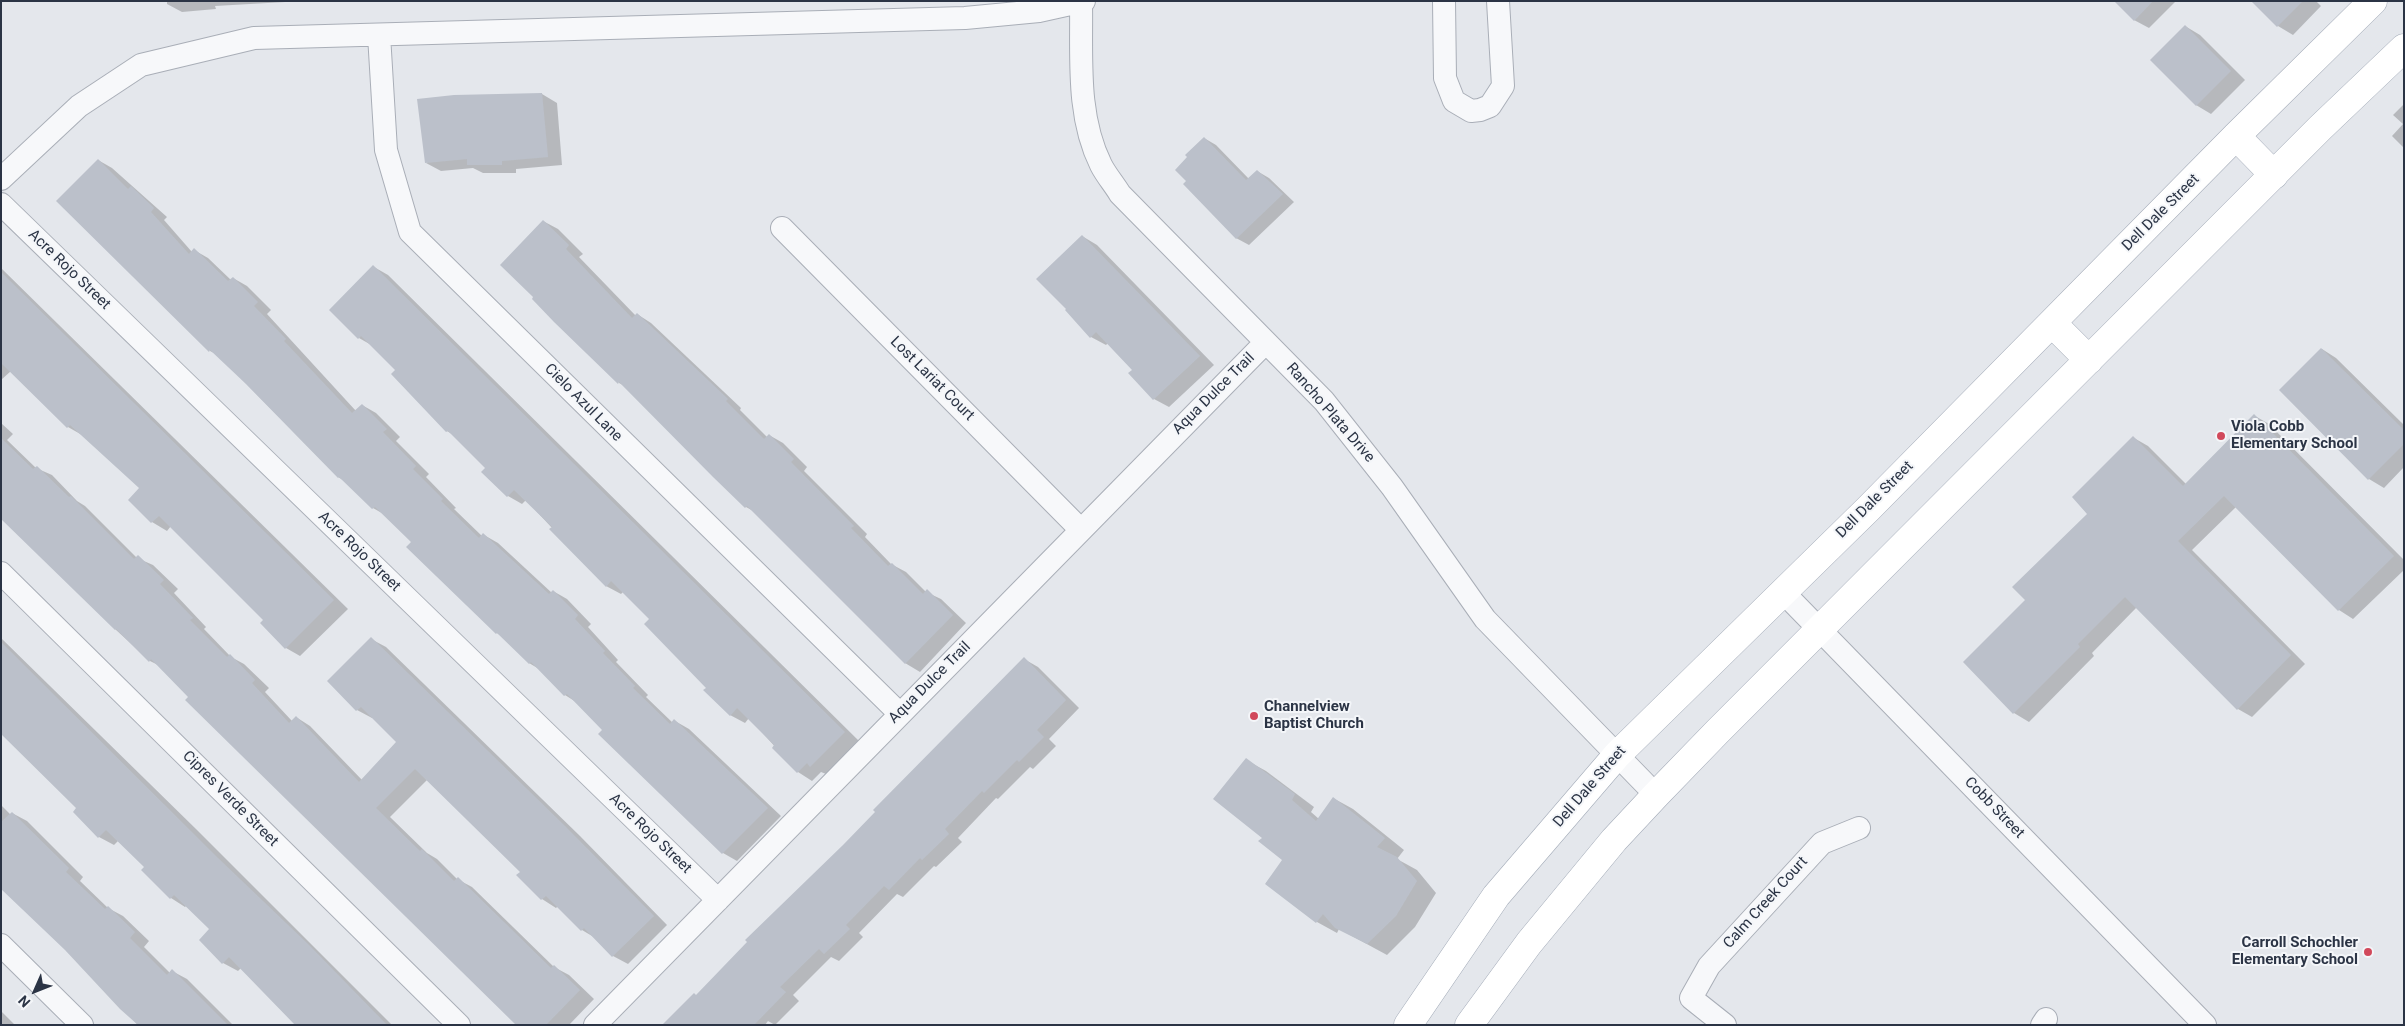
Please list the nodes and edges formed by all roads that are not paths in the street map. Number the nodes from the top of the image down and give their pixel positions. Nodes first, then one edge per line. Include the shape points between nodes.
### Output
1 (1444, 1) edge
2 (1498, 1) edge
3 (2373, 1) edge
4 (1082, 2) edge
5 (379, 34) junction
6 (2404, 48) edge
7 (2236, 136) junction
8 (2274, 175) junction
9 (1, 179) edge
10 (1, 204) edge
11 (782, 228) dead end
12 (2052, 323) junction
13 (1266, 342) junction
14 (2089, 360) junction
15 (1081, 530) junction
16 (1, 573) edge
17 (1783, 592) junction
18 (1820, 630) junction
19 (900, 714) junction
20 (1617, 755) junction
21 (1656, 796) junction
22 (1858, 828) dead end
23 (718, 900) junction
24 (1, 946) edge
25 (82, 1025) edge
26 (459, 1025) edge
27 (595, 1025) edge
28 (1408, 1025) edge
29 (1469, 1025) edge
30 (1725, 1025) edge
31 (2205, 1025) edge

1 - 2 street via 1445,78 1454,101 1471,111 1490,106 1503,86
3 - 7 main road, Dell Dale Street
4 - 5 street via 1039,11 964,18
4 - 13 street, Rancho Plata Drive via 1082,95 1088,127 1101,165 1120,194
5 - 9 street via 254,38 141,65 79,106
5 - 19 street, Cielo Azul Lane via 386,150 410,232
6 - 8 main road
7 - 8 main road
7 - 12 main road, Dell Dale Street
8 - 14 main road
10 - 23 street, Acre Rojo Street
11 - 15 street, Lost Lariat Court
12 - 14 main road
12 - 17 main road, Dell Dale Street
13 - 15 street, Aqua Dulce Trail
13 - 20 street, Rancho Plata Drive via 1324,402 1392,487 1484,619
14 - 18 main road
15 - 19 street, Aqua Dulce Trail
16 - 26 street, Cipres Verde Street
17 - 18 street, Cobb Street
17 - 20 main road, Dell Dale Street
18 - 21 main road
18 - 31 street, Cobb Street
19 - 23 street, Aqua Dulce Trail
20 - 21 street, Rancho Plata Drive
20 - 28 main road, Dell Dale Street via 1496,896
21 - 29 main road via 1614,840 1529,943
22 - 30 street, Calm Creek Court via 1822,843 1709,966 1691,998
23 - 27 street, Aqua Dulce Trail
24 - 25 street

